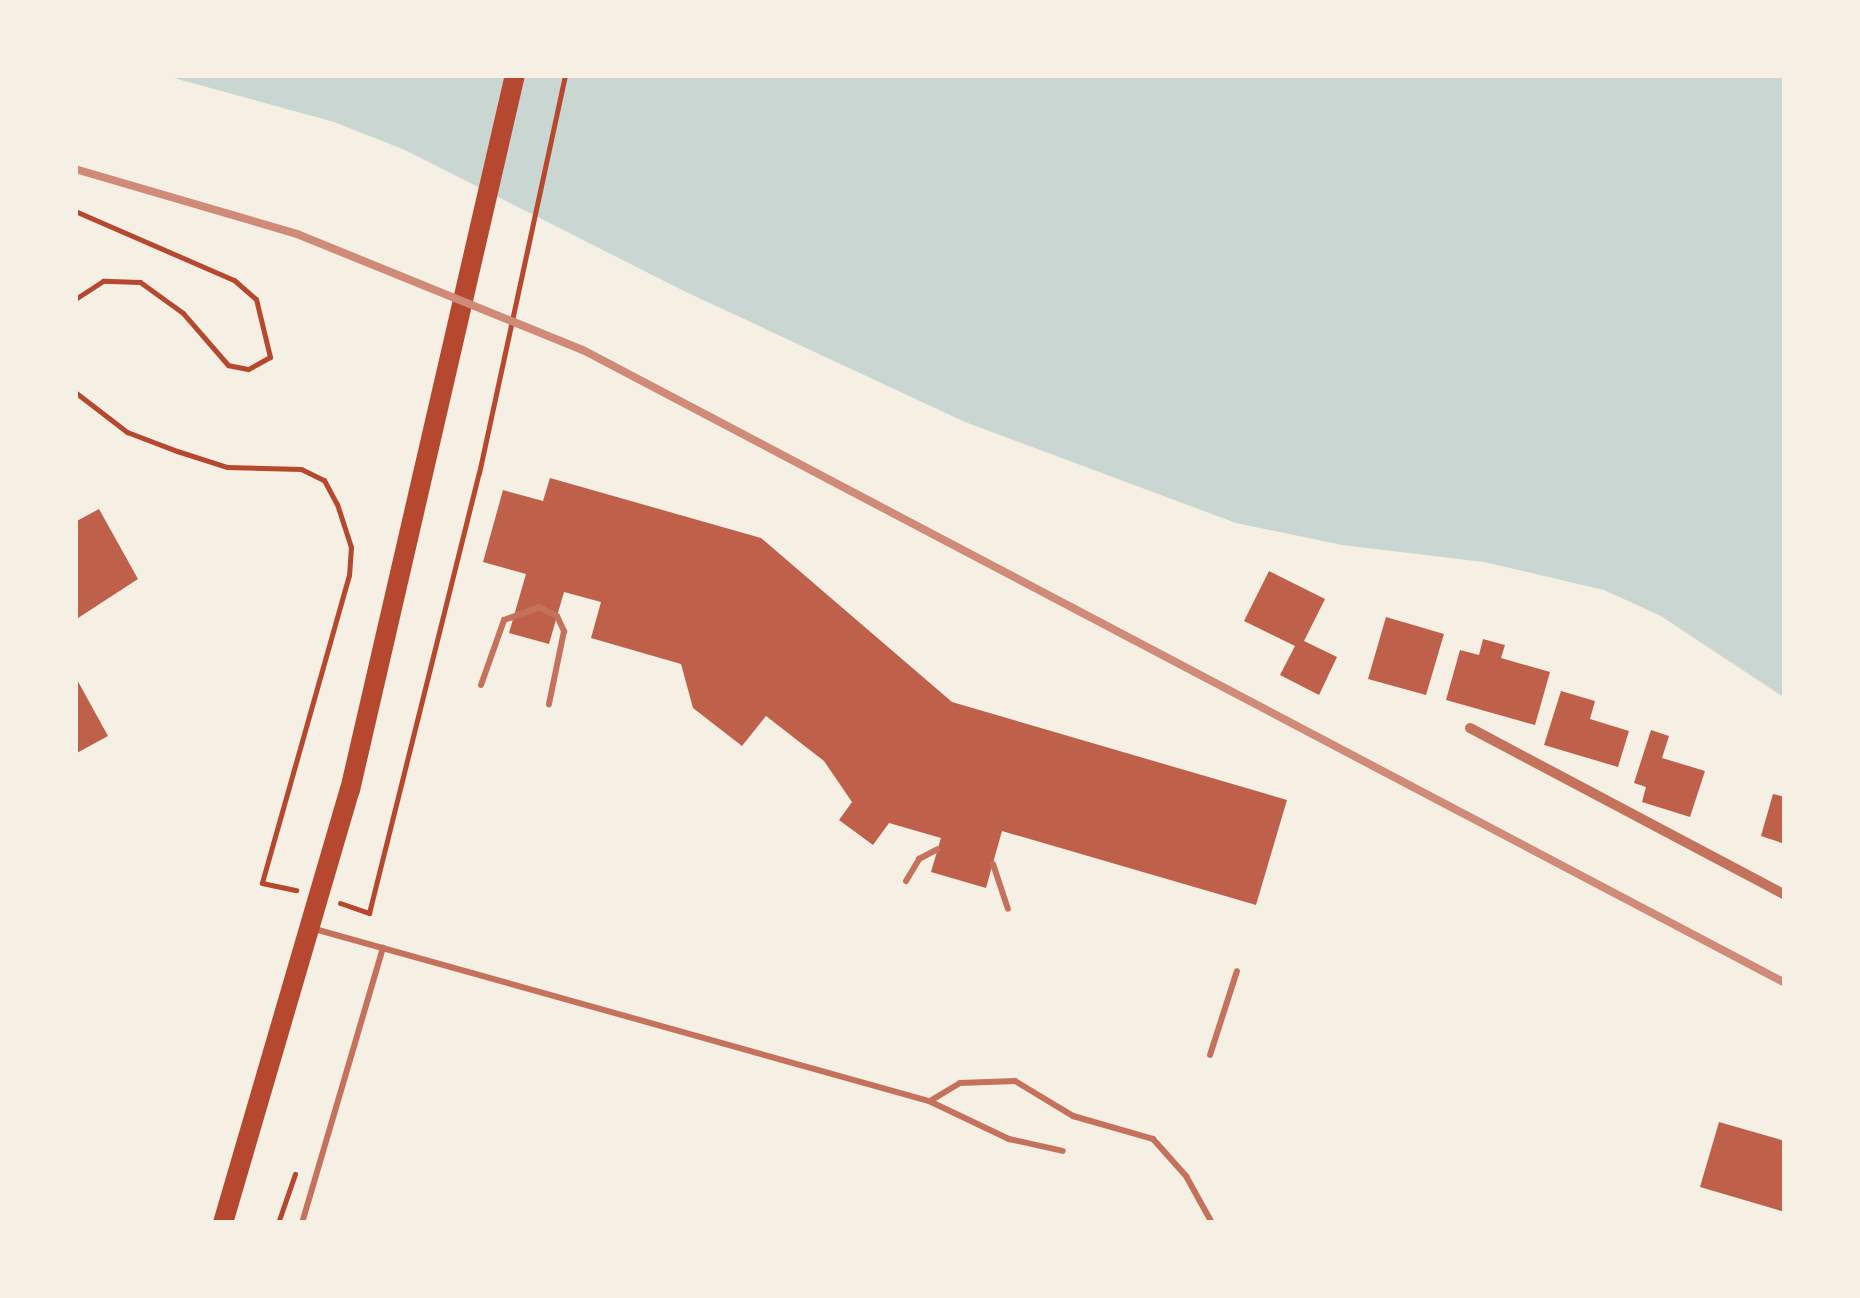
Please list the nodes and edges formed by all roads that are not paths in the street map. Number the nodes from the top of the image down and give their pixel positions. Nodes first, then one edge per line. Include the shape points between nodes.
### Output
1 (515, 75) edge
2 (481, 685) dead end
3 (549, 704) dead end
4 (1470, 728) dead end
5 (938, 850) dead end
6 (993, 864) dead end
7 (906, 880) dead end
8 (1785, 895) edge
9 (1008, 909) dead end
10 (310, 928) junction
11 (383, 948) junction
12 (1237, 971) dead end
13 (1210, 1055) dead end
14 (930, 1101) junction
15 (1064, 1150) dead end
16 (222, 1223) edge
17 (302, 1223) edge
18 (1212, 1223) edge

1 - 10 main road via 425,472
2 - 3 lane via 504,620 539,607 557,616 564,630
4 - 8 street
5 - 7 lane via 918,859
6 - 9 lane
10 - 11 lane
10 - 16 main road
11 - 14 lane
11 - 17 lane
12 - 13 lane
14 - 15 lane via 1009,1139
14 - 18 lane via 960,1083 1015,1080 1073,1116 1153,1139 1186,1176

